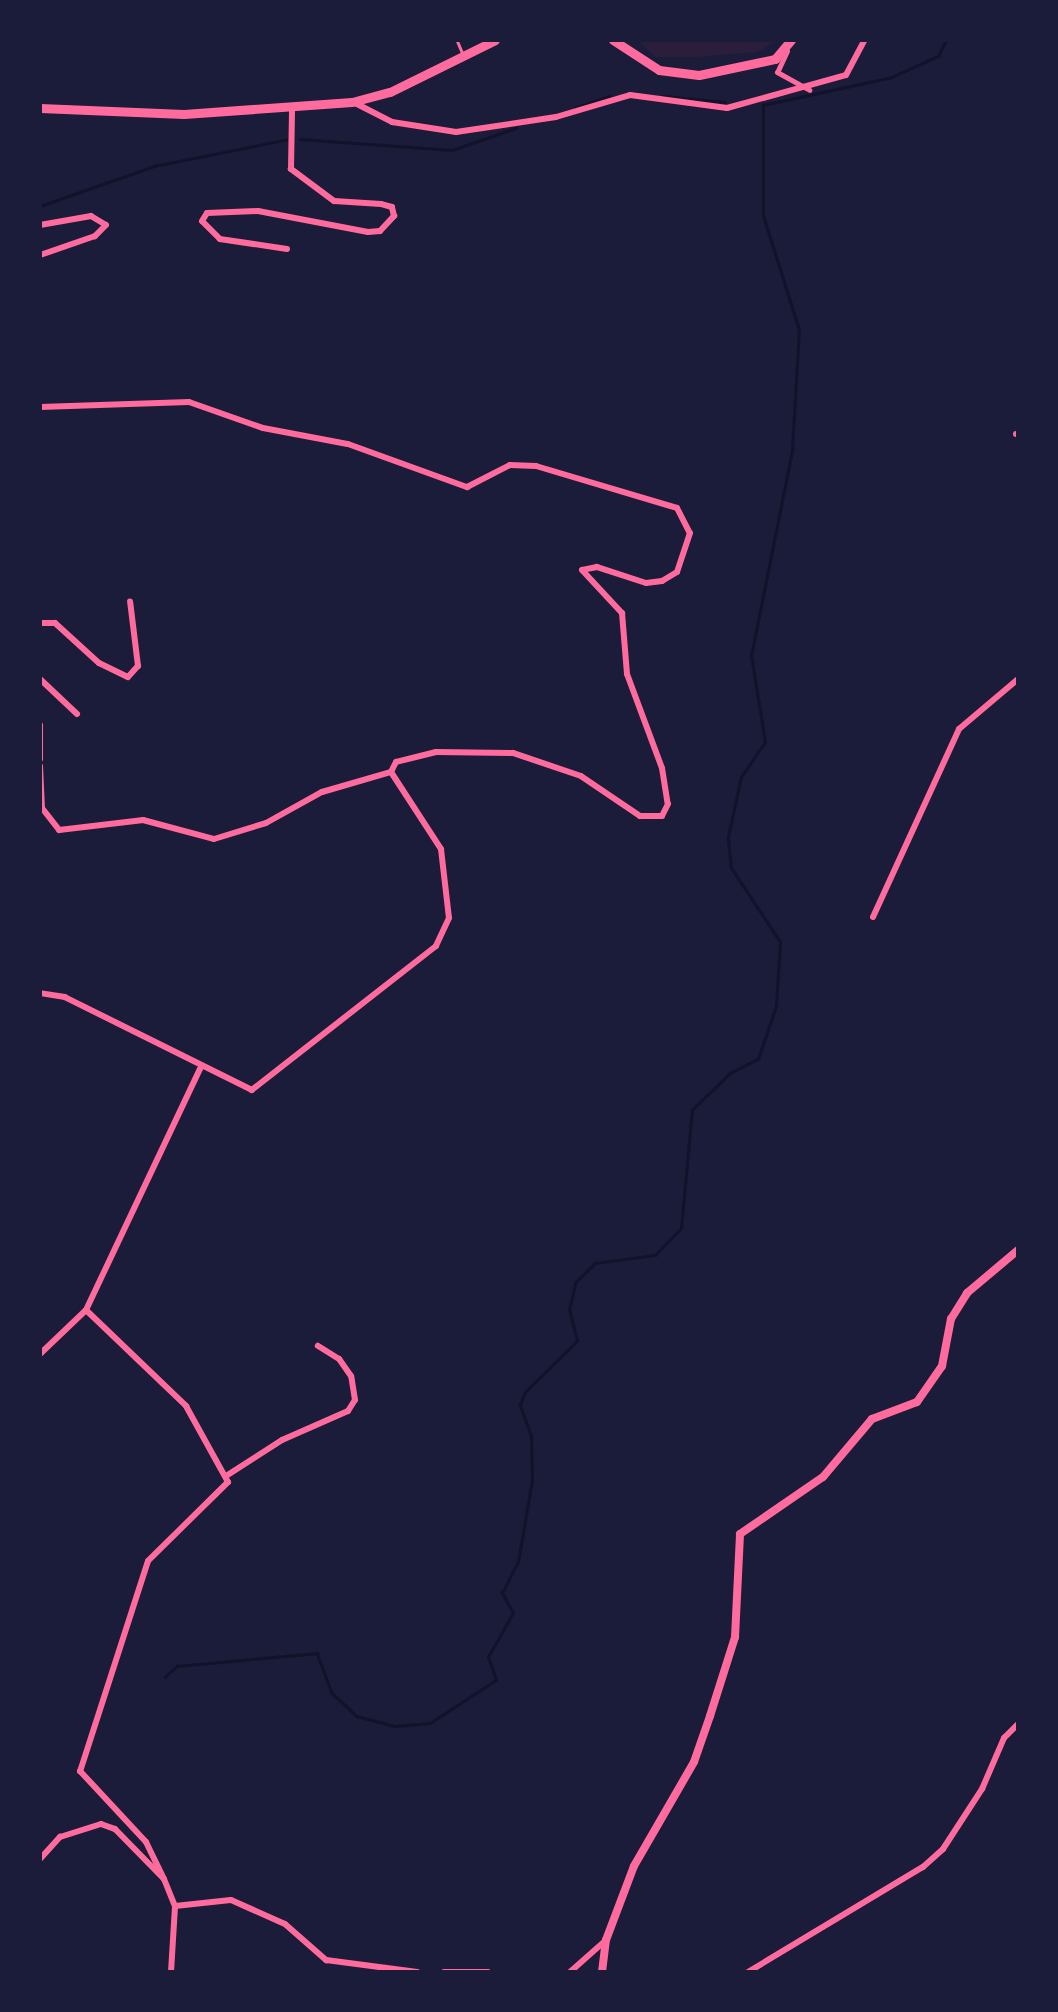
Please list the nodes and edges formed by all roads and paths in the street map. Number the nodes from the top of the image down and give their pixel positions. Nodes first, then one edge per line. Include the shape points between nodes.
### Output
1 (457, 40) edge
2 (495, 40) edge
3 (613, 40) edge
4 (791, 40) edge
5 (865, 40) edge
6 (787, 51) junction
7 (464, 55) junction
8 (809, 90) junction
9 (352, 102) junction
10 (40, 108) edge
11 (292, 110) junction
12 (40, 225) edge
13 (286, 249) dead end
14 (40, 255) edge
15 (40, 407) edge
16 (130, 601) dead end
17 (40, 623) edge
18 (40, 679) edge
19 (1018, 680) edge
20 (78, 714) dead end
21 (40, 724) edge
22 (41, 746) edge
23 (40, 762) edge
24 (391, 772) junction
25 (41, 807) edge
26 (873, 917) dead end
27 (40, 994) edge
28 (200, 1069) junction
29 (1018, 1250) edge
30 (86, 1310) junction
31 (318, 1346) dead end
32 (40, 1354) edge
33 (226, 1476) junction
34 (1018, 1724) edge
35 (40, 1858) edge
36 (164, 1879) junction
37 (175, 1906) junction
38 (606, 1940) junction
39 (171, 1972) edge
40 (417, 1972) edge
41 (444, 1972) edge
42 (488, 1972) edge
43 (570, 1972) edge
44 (602, 1972) edge
45 (748, 1972) edge

1 - 7 lane
2 - 7 main road
3 - 6 main road via 659,70 699,75
4 - 6 main road
5 - 8 street via 846,75
6 - 8 street via 778,72
7 - 9 main road via 390,92
8 - 9 street via 727,108 630,94 556,117 456,132 392,122
9 - 11 main road
10 - 11 main road
11 - 13 street via 291,169 334,200 392,206 394,216 380,231 368,232 258,211 206,213 202,221 220,238
12 - 14 street via 91,216 106,225 96,236
15 - 24 street via 189,402 263,428 348,444 467,487 510,465 536,466 676,508 690,534 676,572 646,582 597,567 582,570 622,613 627,674 662,768 668,804 662,816 640,816 581,776 513,753 436,752 396,762
16 - 17 street via 138,666 128,678 54,624
18 - 20 street
19 - 26 street via 958,728
21 - 22 street
22 - 23 street
23 - 25 street
24 - 25 street via 322,792 266,824 214,840 143,820 69,834
24 - 28 street via 441,849 450,918 436,946 257,1088
27 - 28 street via 65,997
28 - 30 street
29 - 38 street via 967,1293 951,1318 942,1366 918,1402 872,1420 823,1477 740,1534 735,1637 710,1716 694,1762 634,1866
30 - 32 street
30 - 33 street via 186,1406
31 - 33 street via 340,1358 351,1376 355,1400 348,1411 282,1440
33 - 36 street via 219,1496 148,1561 80,1772 146,1842
34 - 45 street via 1004,1738 982,1789 923,1868
35 - 36 street via 60,1836 101,1824 115,1829
36 - 37 street
37 - 39 street
37 - 40 street via 231,1900 274,1917 326,1960
38 - 43 street
38 - 44 street
41 - 42 street

